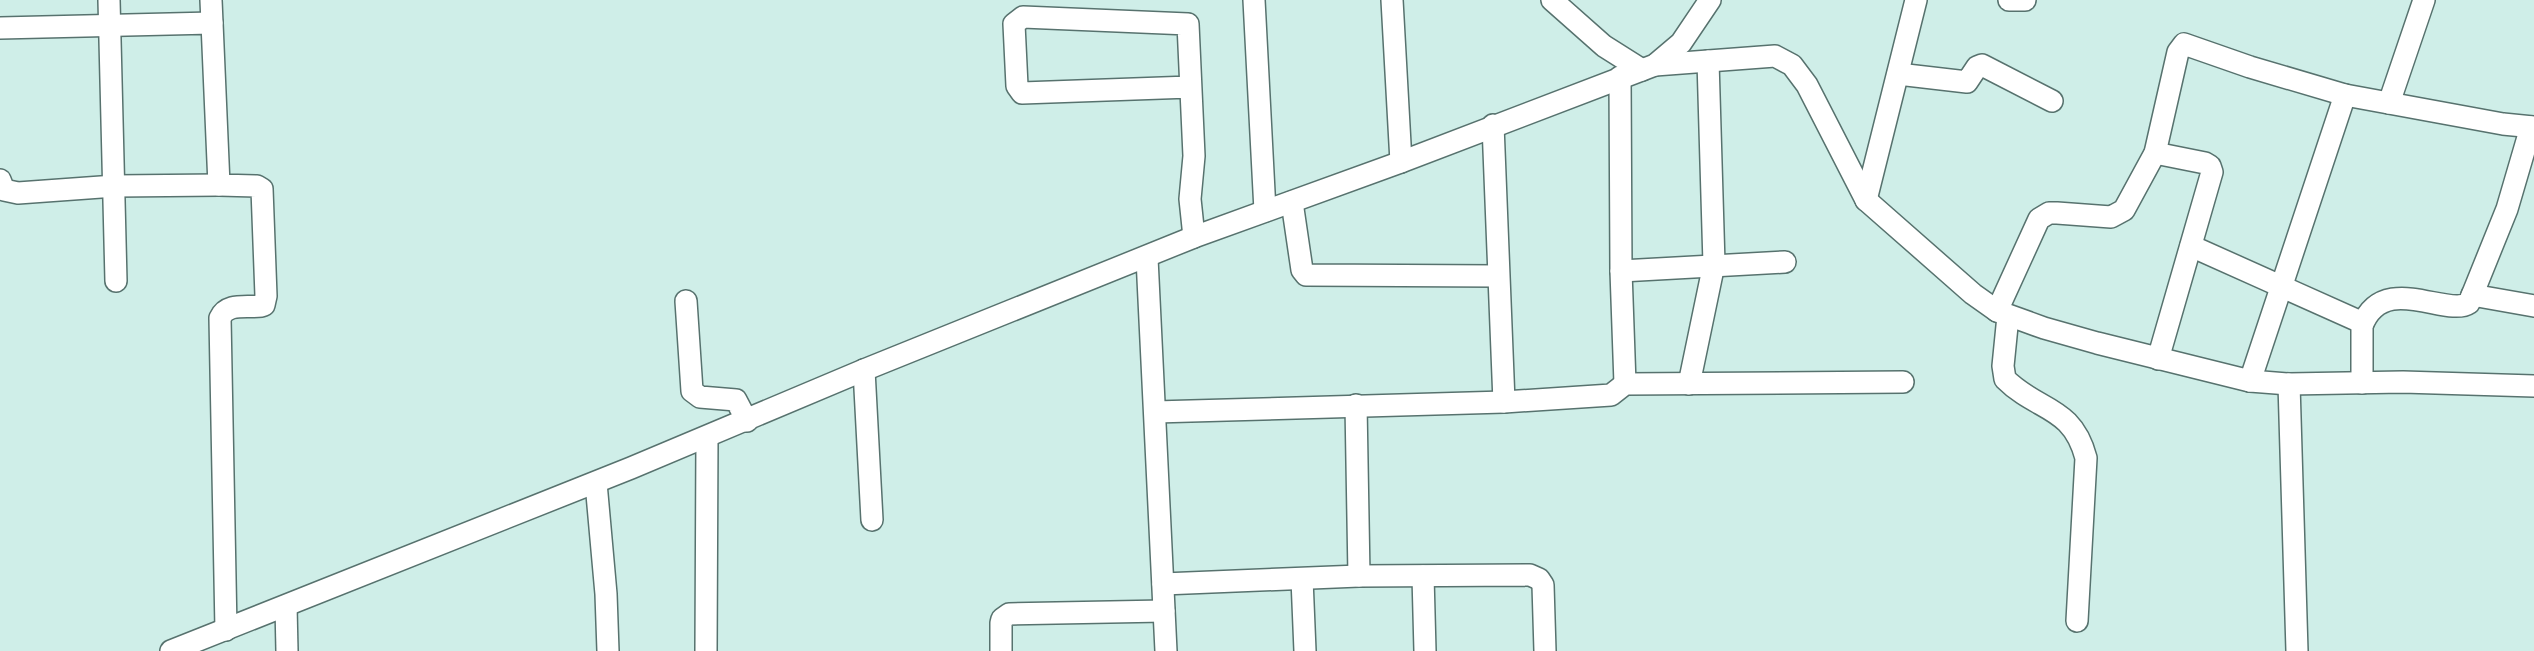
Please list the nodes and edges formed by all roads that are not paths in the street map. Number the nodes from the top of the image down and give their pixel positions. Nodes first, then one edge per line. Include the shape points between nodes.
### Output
1 (108, 0) edge
2 (211, 0) edge
3 (1254, 0) edge
4 (1392, 0) edge
5 (1552, 0) edge
6 (1710, 0) edge
7 (1916, 0) edge
8 (2009, 0) edge
9 (2025, 0) edge
10 (2424, 0) edge
11 (212, 23) junction
12 (110, 25) junction
13 (0, 28) edge
14 (1707, 61) junction
15 (1648, 67) junction
16 (1898, 74) junction
17 (1620, 77) junction
18 (1190, 88) junction
19 (2345, 94) junction
20 (2052, 101) dead end
21 (2389, 103) junction
22 (1493, 125) junction
23 (2532, 127) edge
24 (2155, 153) junction
25 (1401, 162) junction
26 (0, 180) edge
27 (219, 185) junction
28 (115, 186) junction
29 (1866, 201) junction
30 (1292, 202) junction
31 (1265, 211) junction
32 (1194, 237) junction
33 (2191, 246) junction
34 (1147, 258) junction
35 (1785, 262) dead end
36 (1714, 264) junction
37 (1621, 271) junction
38 (1498, 276) junction
39 (116, 281) dead end
40 (2281, 285) junction
41 (2472, 295) junction
42 (686, 301) dead end
43 (2534, 306) edge
44 (2002, 314) junction
45 (2363, 323) junction
46 (2158, 359) junction
47 (864, 370) junction
48 (2250, 381) junction
49 (1903, 382) dead end
50 (2362, 383) junction
51 (1625, 384) junction
52 (1689, 384) junction
53 (2289, 384) junction
54 (2534, 386) edge
55 (1504, 402) junction
56 (1356, 405) junction
57 (1155, 412) junction
58 (747, 421) junction
59 (707, 437) junction
60 (596, 483) junction
61 (872, 520) dead end
62 (1359, 576) junction
63 (1423, 576) junction
64 (1302, 579) junction
65 (1163, 584) junction
66 (286, 606) junction
67 (1164, 611) junction
68 (2077, 621) dead end
69 (226, 630) junction
70 (171, 651) edge
71 (287, 651) edge
72 (608, 651) edge
73 (706, 651) edge
74 (1001, 651) edge
75 (1166, 651) edge
76 (1304, 651) edge
77 (1425, 651) edge
78 (1545, 651) edge
79 (2297, 651) edge

1 - 12 street
2 - 11 street
3 - 31 street
4 - 25 street
5 - 15 street via 1604,46
6 - 15 street via 1681,43
7 - 16 street
8 - 9 street
10 - 21 street
11 - 12 street
11 - 27 street
12 - 13 street
12 - 28 street
14 - 15 street
14 - 29 street via 1775,56 1792,65 1807,85
14 - 36 street
15 - 17 street
16 - 20 street via 1967,82 1982,65
16 - 29 street
17 - 22 street
17 - 37 street
18 - 18 street via 1022,93 1017,86 1014,24 1023,16 1187,23
18 - 32 street
19 - 21 street
19 - 24 street via 2184,44 2178,52
19 - 40 street
21 - 23 street
22 - 25 street
22 - 38 street
23 - 41 street via 2507,209
24 - 33 street via 2205,163 2212,169
24 - 44 street via 2118,215 2057,212 2039,219
25 - 30 street
26 - 28 street via 4,190 18,193
27 - 28 street
27 - 69 street via 262,189 266,296 264,305 228,308 220,318
28 - 39 street
29 - 44 street
30 - 31 street
30 - 38 street via 1302,270 1308,276
31 - 32 street
32 - 34 street
33 - 40 street
33 - 46 street
34 - 47 street
34 - 57 street
35 - 36 street
36 - 37 street
36 - 52 street
37 - 51 street
38 - 55 street
40 - 45 street
40 - 48 street
41 - 43 street
41 - 45 street via 2463,306 2411,298 2393,300 2374,310
42 - 58 street via 692,391 700,397 736,400
44 - 46 street
44 - 68 street via 2005,379 2066,419 2082,442 2086,458
45 - 50 street
46 - 48 street
47 - 58 street
47 - 61 street
48 - 53 street
49 - 52 street
50 - 53 street
50 - 54 street
51 - 52 street
51 - 55 street via 1611,395
53 - 79 street
55 - 56 street
56 - 57 street
56 - 62 street
57 - 65 street
58 - 59 street
59 - 60 street
59 - 73 street
60 - 66 street
60 - 72 street
62 - 63 street
62 - 64 street
63 - 77 street
63 - 78 street via 1530,575 1539,579
64 - 65 street
64 - 76 street
65 - 67 street
66 - 69 street
66 - 71 street
67 - 74 street via 1009,614 1001,623
67 - 75 street
69 - 70 street

